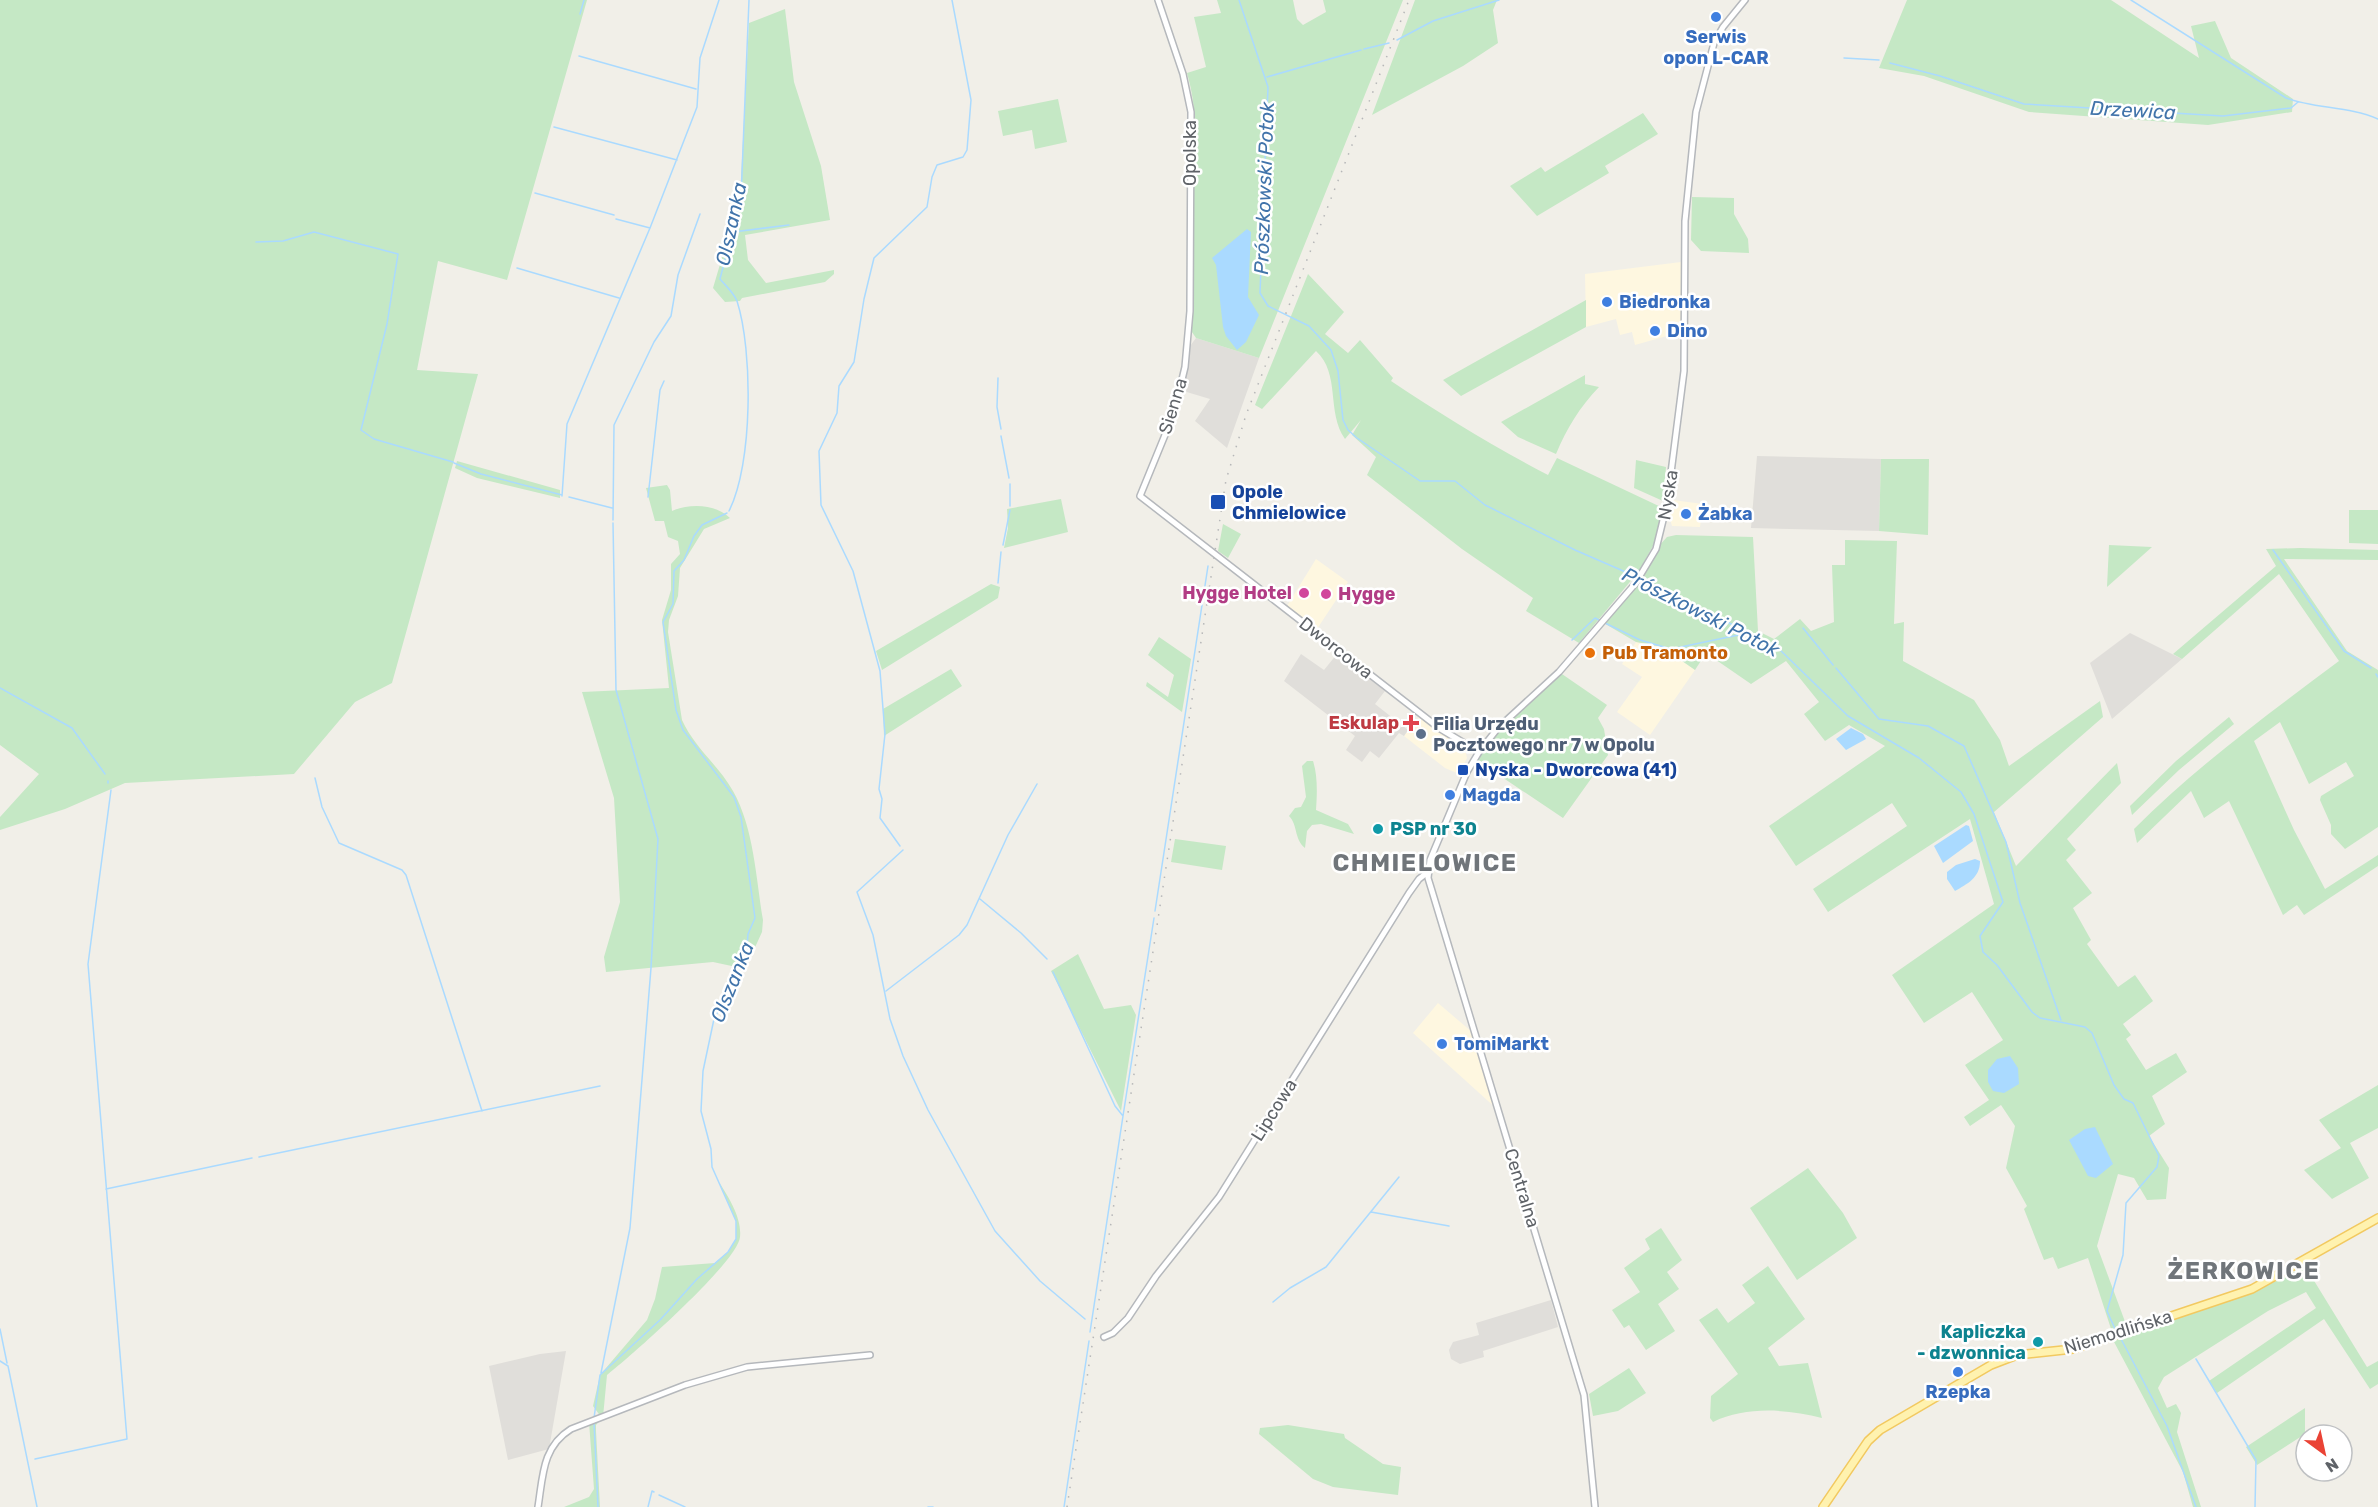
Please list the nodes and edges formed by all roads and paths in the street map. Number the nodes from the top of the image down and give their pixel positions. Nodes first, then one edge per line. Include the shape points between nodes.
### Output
1 (1158, 0) edge
2 (1745, 0) edge
3 (1190, 311) joint
4 (1140, 496) joint
5 (1479, 752) junction
6 (1428, 872) junction
7 (2378, 1218) edge
8 (1104, 1337) dead end
9 (870, 1355) dead end
10 (538, 1507) edge
11 (1595, 1507) edge
12 (1823, 1507) edge

1 - 3 street, Opolska via 1189,95
2 - 5 street, Nyska via 1714,43 1696,112 1684,243 1684,372 1662,530 1652,560 1559,672 1498,728
3 - 4 street, Sienna via 1185,367 1174,413
4 - 5 street, Dworcowa via 1439,728
5 - 6 street, Nyska via 1467,772
6 - 8 street, Lipcowa via 1414,886 1219,1197 1128,1318
6 - 11 street, Centralna via 1584,1395
7 - 12 main road, Niemodlińska via 2252,1289 2073,1349 2006,1358 1880,1430 1868,1441
9 - 10 street via 747,1367 685,1385 586,1423 559,1436 549,1449

